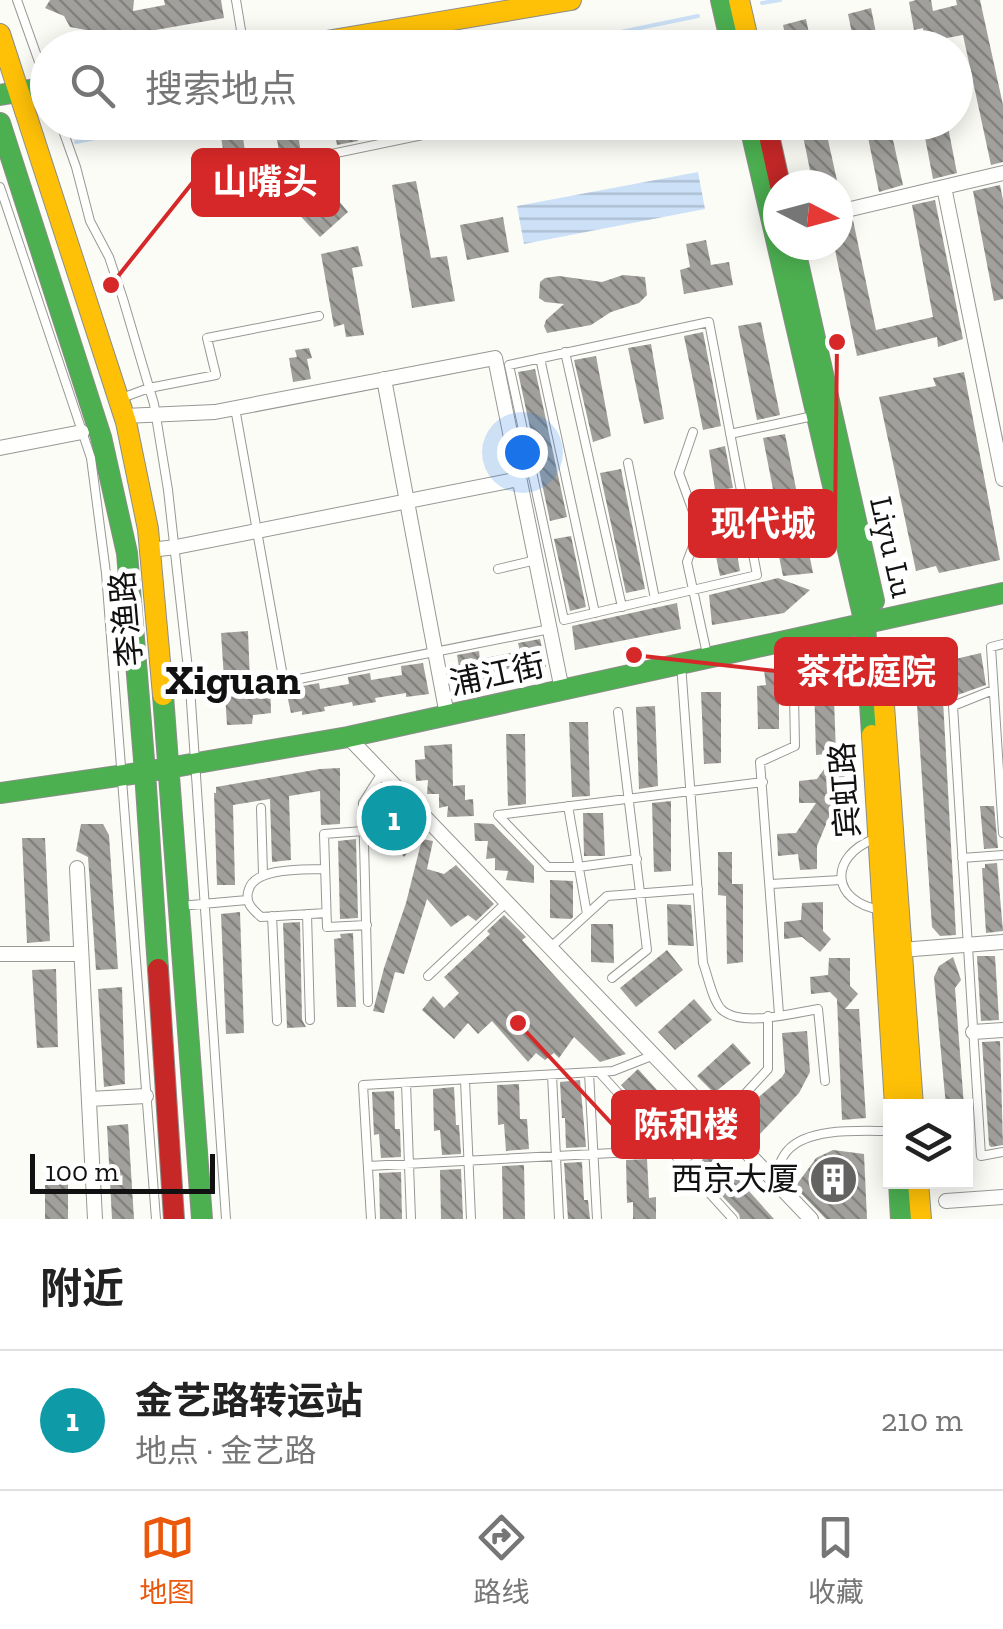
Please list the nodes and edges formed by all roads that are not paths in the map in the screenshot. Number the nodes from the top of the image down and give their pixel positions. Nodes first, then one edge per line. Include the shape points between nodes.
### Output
1 (18, 0) edge
2 (236, 0) edge
3 (571, 0) edge
4 (721, 0) edge
5 (739, 0) edge
6 (241, 30) edge
7 (393, 30) edge
8 (728, 30) edge
9 (746, 30) edge
10 (0, 34) edge
11 (30, 35) edge
12 (10, 94) edge
13 (0, 123) edge
14 (66, 140) edge
15 (400, 140) edge
16 (753, 140) edge
17 (770, 140) edge
18 (777, 170) edge
19 (1003, 173) edge
20 (230, 176) dead end
21 (0, 187) edge
22 (944, 187) junction
23 (853, 208) edge
24 (797, 260) edge
25 (319, 316) dead end
26 (565, 352) junction
27 (540, 358) junction
28 (384, 379) junction
29 (149, 388) junction
30 (121, 407) junction
31 (235, 408) junction
32 (155, 413) junction
33 (817, 416) junction
34 (82, 432) junction
35 (694, 432) dead end
36 (730, 434) junction
37 (0, 448) edge
38 (628, 463) dead end
39 (519, 479) junction
40 (1003, 479) edge
41 (407, 501) junction
42 (257, 531) junction
43 (176, 547) junction
44 (150, 550) junction
45 (536, 560) junction
46 (498, 569) dead end
47 (692, 590) junction
48 (1003, 592) edge
49 (655, 599) junction
50 (622, 606) junction
51 (596, 613) junction
52 (871, 622) junction
53 (550, 629) junction
54 (1003, 644) edge
55 (436, 654) junction
56 (708, 658) junction
57 (681, 664) junction
58 (562, 690) junction
59 (993, 690) junction
60 (794, 694) dead end
61 (618, 712) dead end
62 (447, 715) junction
63 (348, 737) junction
64 (195, 763) junction
65 (1001, 764) edge
66 (170, 767) junction
67 (145, 772) junction
68 (382, 773) junction
69 (122, 774) junction
70 (763, 782) junction
71 (691, 790) junction
72 (0, 793) edge
73 (630, 798) junction
74 (568, 806) junction
75 (261, 808) dead end
76 (363, 831) junction
77 (1003, 833) edge
78 (878, 838) junction
79 (1003, 855) edge
80 (962, 858) junction
81 (637, 859) junction
82 (578, 866) junction
83 (76, 868) dead end
84 (324, 868) junction
85 (263, 874) junction
86 (842, 880) junction
87 (771, 884) junction
88 (698, 889) junction
89 (641, 894) junction
90 (247, 900) junction
91 (507, 902) junction
92 (204, 904) junction
93 (180, 906) junction
94 (882, 910) junction
95 (326, 912) junction
96 (307, 914) junction
97 (587, 914) junction
98 (272, 916) junction
99 (367, 925) junction
100 (1003, 942) edge
101 (966, 945) junction
102 (550, 948) junction
103 (901, 950) junction
104 (0, 954) edge
105 (81, 954) junction
106 (428, 976) dead end
107 (612, 978) dead end
108 (368, 1002) dead end
109 (779, 1014) junction
110 (768, 1016) junction
111 (310, 1020) dead end
112 (277, 1021) dead end
113 (1003, 1030) edge
114 (972, 1032) junction
115 (654, 1056) junction
116 (594, 1072) junction
117 (552, 1075) junction
118 (465, 1080) junction
119 (824, 1080) dead end
120 (406, 1083) junction
121 (146, 1096) junction
122 (88, 1099) junction
123 (894, 1099) edge
124 (912, 1099) edge
125 (733, 1107) dead end
126 (720, 1124) junction
127 (883, 1132) edge
128 (671, 1150) junction
129 (1003, 1152) edge
130 (593, 1154) junction
131 (556, 1156) junction
132 (468, 1161) junction
133 (409, 1164) junction
134 (682, 1164) junction
135 (368, 1166) junction
136 (773, 1179) junction
137 (900, 1189) edge
138 (919, 1189) edge
139 (1003, 1197) edge
140 (946, 1201) dead end
141 (95, 1219) edge
142 (156, 1219) edge
143 (174, 1219) edge
144 (202, 1219) edge
145 (226, 1219) edge
146 (371, 1219) edge
147 (411, 1219) edge
148 (471, 1219) edge
149 (560, 1219) edge
150 (597, 1219) edge
151 (734, 1219) edge
152 (811, 1219) edge
153 (902, 1219) edge
154 (921, 1219) edge

1 - 11 lane
2 - 6 lane
3 - 7 main road
4 - 8 main road
5 - 9 main road
10 - 12 main road, 李渔路
12 - 30 main road, 李渔路
13 - 67 main road, 李渔路 via 101,436 123,534
14 - 29 lane
15 - 20 lane
16 - 33 main road, 宾虹路
17 - 18 main road
19 - 22 street
21 - 34 lane
22 - 23 street
22 - 40 street
24 - 52 main road, Liyu Lu
25 - 29 lane via 207,338 216,375
26 - 27 lane
26 - 36 lane via 709,322
26 - 50 lane
27 - 51 lane
27 - 51 lane via 508,365 564,620
28 - 31 street
28 - 39 street via 495,358
28 - 41 street
29 - 30 lane
29 - 32 lane
30 - 32 street
30 - 44 main road, 李渔路
31 - 32 street
31 - 42 lane
32 - 43 lane
33 - 36 lane
33 - 52 main road, 宾虹路
34 - 37 street
34 - 69 lane via 92,458 106,573
35 - 47 lane via 678,473 695,517 688,562
36 - 47 lane via 757,575
38 - 49 lane
39 - 41 street
39 - 45 street
41 - 42 street
41 - 55 street
42 - 43 street
42 - 55 lane via 284,682
43 - 44 street
43 - 64 lane
44 - 66 main road, 李渔路
45 - 46 lane
45 - 53 street
47 - 49 lane
47 - 56 lane
48 - 52 main road, 浦江街
49 - 50 lane
50 - 51 lane
52 - 56 main road, 浦江街
52 - 78 main road, 宾虹路
52 - 103 main road, Liyu Lu
53 - 55 lane
53 - 58 street
54 - 59 lane via 990,647
55 - 62 street
56 - 57 main road, 浦江街
57 - 58 main road, 浦江街
57 - 71 lane
58 - 62 main road, 浦江街
59 - 65 lane
59 - 80 lane via 953,706
60 - 70 lane via 795,746 760,762
61 - 73 lane
62 - 63 main road, 浦江街
63 - 64 main road, 浦江街
63 - 68 street
64 - 66 main road, 浦江街
64 - 92 lane
65 - 77 lane
66 - 67 main road, 浦江街
66 - 93 main road, 李渔路
67 - 69 main road, 浦江街
67 - 143 main road, 李渔路
68 - 76 lane via 362,803
68 - 91 street
69 - 72 main road, 浦江街
69 - 121 lane
70 - 71 lane
70 - 87 lane
71 - 73 lane
71 - 88 lane
73 - 74 lane
73 - 81 lane
74 - 82 lane
74 - 82 lane via 498,816 548,867
75 - 85 lane
76 - 84 lane via 324,834
76 - 99 lane
78 - 86 lane via 847,856
78 - 94 main road, 宾虹路
79 - 80 lane
80 - 101 lane
81 - 82 lane
81 - 89 lane
82 - 97 lane
83 - 105 street
84 - 85 lane
84 - 95 lane
85 - 90 lane via 254,879
86 - 87 lane
86 - 94 lane via 852,900
87 - 109 lane
88 - 89 lane
88 - 110 lane via 703,963 719,1007 733,1017
89 - 97 lane via 607,896
89 - 107 lane via 648,950
90 - 92 lane
90 - 98 lane via 261,917
91 - 102 street
91 - 106 lane
92 - 93 lane
92 - 145 lane
93 - 144 main road, 李渔路
94 - 123 main road, 宾虹路
95 - 96 lane
95 - 99 lane via 326,927
96 - 98 lane
96 - 111 lane
97 - 102 lane
98 - 112 lane
99 - 108 lane
100 - 101 street
101 - 103 street
101 - 114 lane
102 - 115 street
103 - 124 main road, Liyu Lu
104 - 105 street
105 - 122 street
109 - 110 lane
109 - 119 lane via 818,1009
110 - 125 lane via 768,1069
113 - 114 street
114 - 129 lane via 981,1156
115 - 116 lane
115 - 126 street
116 - 117 lane
116 - 128 lane
116 - 130 lane
117 - 118 lane
117 - 131 lane
118 - 120 lane
118 - 132 lane
120 - 133 lane
120 - 135 lane via 363,1085
121 - 122 street
121 - 142 lane
122 - 141 street
126 - 134 lane
126 - 136 street
127 - 136 lane via 806,1136 786,1151
128 - 130 lane
128 - 134 lane
130 - 131 lane
130 - 150 lane
131 - 132 lane
131 - 149 lane
132 - 133 lane
132 - 148 lane
133 - 135 lane
133 - 147 lane
134 - 151 lane
135 - 146 lane
136 - 152 street
137 - 153 main road
138 - 154 main road
139 - 140 street

